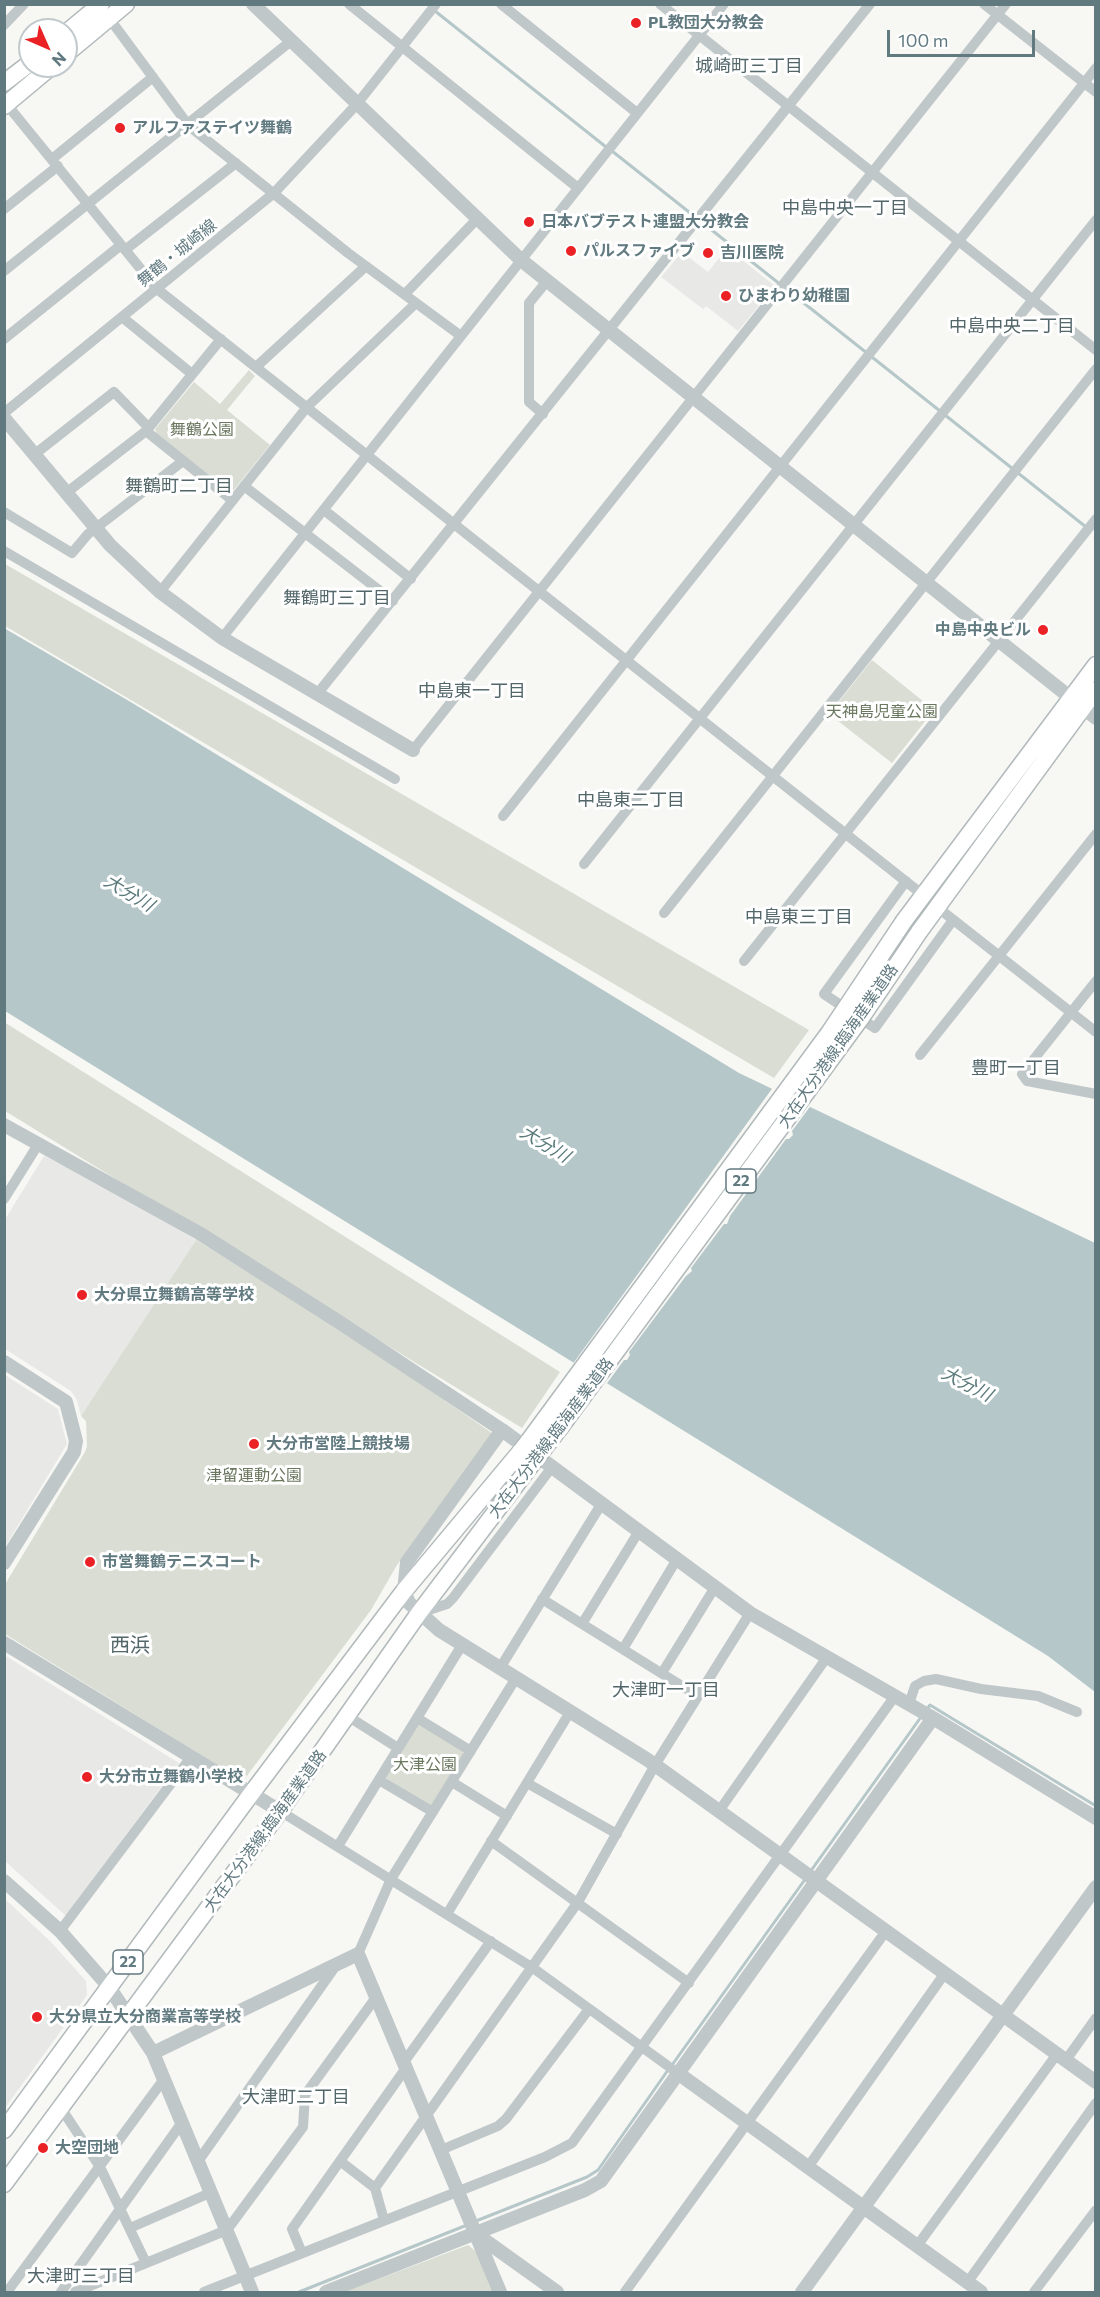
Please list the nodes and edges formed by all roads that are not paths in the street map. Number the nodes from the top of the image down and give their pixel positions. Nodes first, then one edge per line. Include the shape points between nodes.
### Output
1 (24, 4) edge
2 (126, 4) edge
3 (253, 4) edge
4 (349, 4) edge
5 (501, 4) edge
6 (660, 4) edge
7 (724, 4) edge
8 (870, 4) edge
9 (984, 4) edge
10 (1006, 4) edge
11 (434, 7) edge
12 (105, 11) edge
13 (997, 15) junction
14 (4, 25) edge
15 (78, 26) edge
16 (699, 36) junction
17 (78, 41) edge
18 (291, 41) junction
19 (402, 47) junction
20 (1095, 68) edge
21 (18, 72) edge
22 (153, 77) junction
23 (37, 78) edge
24 (4, 83) edge
25 (1083, 83) junction
26 (1095, 92) edge
27 (5, 104) edge
28 (357, 104) junction
29 (789, 107) junction
30 (637, 113) junction
31 (189, 126) junction
32 (55, 163) junction
33 (236, 163) junction
34 (872, 173) junction
35 (578, 188) junction
36 (274, 193) junction
37 (89, 205) junction
38 (4, 210) edge
39 (477, 219) junction
40 (1095, 220) edge
41 (958, 241) junction
42 (123, 247) junction
43 (521, 260) junction
44 (366, 266) junction
45 (4, 271) edge
46 (547, 281) junction
47 (157, 289) junction
48 (405, 294) junction
49 (1032, 300) junction
50 (416, 303) junction
51 (122, 317) junction
52 (611, 331) junction
53 (461, 336) junction
54 (4, 339) edge
55 (221, 339) junction
56 (1095, 350) edge
57 (256, 367) junction
58 (1095, 369) edge
59 (192, 374) junction
60 (694, 397) junction
61 (307, 407) junction
62 (543, 414) junction
63 (4, 415) edge
64 (148, 430) junction
65 (34, 454) junction
66 (367, 454) junction
67 (183, 461) junction
68 (781, 466) junction
69 (244, 486) junction
70 (66, 492) junction
71 (232, 500) junction
72 (324, 510) junction
73 (4, 512) edge
74 (455, 524) junction
75 (854, 524) junction
76 (1091, 525) edge
77 (95, 528) junction
78 (305, 533) junction
79 (4, 551) edge
80 (411, 579) junction
81 (927, 581) junction
82 (540, 591) junction
83 (160, 592) junction
84 (393, 601) junction
85 (222, 638) junction
86 (1000, 639) junction
87 (627, 660) junction
88 (1095, 665) edge
89 (1095, 690) edge
90 (318, 693) junction
91 (1083, 707) edge
92 (700, 718) junction
93 (413, 750) joint
94 (773, 775) junction
95 (395, 779) dead end
96 (503, 816) dead end
97 (846, 833) junction
98 (1095, 834) edge
99 (584, 864) dead end
100 (906, 881) junction
101 (923, 896) junction
102 (937, 907) junction
103 (664, 913) dead end
104 (953, 920) junction
105 (999, 956) junction
106 (744, 961) dead end
107 (1095, 984) edge
108 (1071, 1012) junction
109 (1095, 1032) edge
110 (920, 1054) dead end
111 (1095, 1094) edge
112 (4, 1125) edge
113 (39, 1143) junction
114 (4, 1199) edge
115 (4, 1362) edge
116 (552, 1424) junction
117 (502, 1430) junction
118 (531, 1451) junction
119 (552, 1467) junction
120 (602, 1503) junction
121 (639, 1531) junction
122 (677, 1559) junction
123 (4, 1563) edge
124 (715, 1587) junction
125 (404, 1591) junction
126 (542, 1599) junction
127 (419, 1613) junction
128 (750, 1613) junction
129 (582, 1623) junction
130 (4, 1643) edge
131 (462, 1645) junction
132 (622, 1649) junction
133 (827, 1657) junction
134 (500, 1668) junction
135 (662, 1673) junction
136 (516, 1678) junction
137 (698, 1696) junction
138 (895, 1696) junction
139 (570, 1712) junction
140 (923, 1712) junction
141 (1077, 1712) dead end
142 (348, 1717) junction
143 (417, 1718) junction
144 (398, 1748) junction
145 (471, 1751) junction
146 (190, 1757) junction
147 (655, 1765) junction
148 (379, 1780) junction
149 (452, 1782) junction
150 (527, 1783) junction
151 (251, 1794) junction
152 (280, 1811) junction
153 (718, 1811) junction
154 (433, 1812) junction
155 (507, 1816) junction
156 (1095, 1818) edge
157 (617, 1834) junction
158 (491, 1841) junction
159 (338, 1846) junction
160 (781, 1855) junction
161 (811, 1877) junction
162 (391, 1879) junction
163 (4, 1881) edge
164 (1095, 1887) edge
165 (578, 1902) junction
166 (447, 1914) junction
167 (60, 1931) junction
168 (886, 1931) junction
169 (491, 1941) junction
170 (358, 1953) junction
171 (338, 1964) junction
172 (533, 1968) junction
173 (945, 1973) junction
174 (689, 1983) junction
175 (109, 1987) junction
176 (376, 1996) junction
177 (589, 2009) junction
178 (1003, 2015) junction
179 (128, 2017) junction
180 (1095, 2018) edge
181 (643, 2048) junction
182 (153, 2053) junction
183 (1061, 2057) junction
184 (405, 2065) junction
185 (674, 2070) junction
186 (164, 2079) junction
187 (1095, 2082) edge
188 (1095, 2103) edge
189 (61, 2108) junction
190 (427, 2117) junction
191 (183, 2121) junction
192 (747, 2123) junction
193 (4, 2130) edge
194 (441, 2150) junction
195 (199, 2160) junction
196 (340, 2161) junction
197 (100, 2167) junction
198 (808, 2167) junction
199 (4, 2184) edge
200 (375, 2188) junction
201 (458, 2191) junction
202 (212, 2192) junction
203 (863, 2208) junction
204 (121, 2209) junction
205 (1095, 2210) edge
206 (384, 2220) junction
207 (473, 2227) junction
208 (130, 2228) junction
209 (227, 2230) junction
210 (917, 2246) junction
211 (302, 2253) junction
212 (146, 2263) junction
213 (246, 2276) junction
214 (967, 2283) junction
215 (7, 2292) edge
216 (61, 2292) edge
217 (75, 2292) edge
218 (204, 2292) edge
219 (252, 2292) edge
220 (326, 2292) edge
221 (500, 2292) edge
222 (557, 2292) edge
223 (625, 2292) edge
224 (802, 2292) edge
225 (981, 2292) edge
226 (1034, 2292) edge

1 - 14 street
2 - 12 main road
3 - 18 street
4 - 19 street
5 - 30 street
6 - 16 street
7 - 16 street
8 - 29 street
9 - 13 street
10 - 13 street
11 - 19 street, 舞鶴・城崎線
12 - 15 main road
12 - 17 main road
12 - 22 street
13 - 25 street
13 - 34 street
16 - 29 street
16 - 30 street
18 - 28 street
18 - 31 street
19 - 28 street, 舞鶴・城崎線
19 - 35 street
20 - 25 street
21 - 24 main road
22 - 31 street
22 - 32 street
23 - 27 main road
25 - 26 street
25 - 41 street
27 - 32 street
28 - 36 street, 舞鶴・城崎線
28 - 39 street
29 - 34 street
29 - 52 street
30 - 35 street
31 - 33 street
31 - 37 street
32 - 37 street
32 - 38 street
33 - 36 street
33 - 42 street
34 - 41 street
34 - 60 street
35 - 43 street
36 - 44 street
36 - 47 street, 舞鶴・城崎線
37 - 42 street
37 - 45 street
39 - 43 street
39 - 48 street
40 - 49 street
41 - 49 street
41 - 68 street
42 - 47 street
42 - 54 street
43 - 46 street
43 - 53 street
44 - 48 street
44 - 57 street
46 - 52 street
46 - 62 street via 529,303 530,402
47 - 51 street, 舞鶴・城崎線
47 - 55 street
48 - 50 street
49 - 56 street
49 - 75 street
50 - 53 street
50 - 61 street
51 - 59 street
51 - 63 street, 舞鶴・城崎線
52 - 60 street
52 - 62 street
53 - 66 street
55 - 57 street
55 - 59 street
57 - 61 street
58 - 81 street
59 - 64 street
60 - 68 street
60 - 82 street
61 - 66 street
61 - 69 street
62 - 74 street
63 - 65 street
64 - 65 street via 114,392
64 - 67 street
64 - 70 street
65 - 70 street
66 - 72 street
66 - 74 street
67 - 71 street
67 - 77 street
68 - 75 street
68 - 87 street
69 - 71 street
69 - 78 street
70 - 77 street
71 - 83 street
72 - 78 street
72 - 80 street
73 - 77 street via 72,553
74 - 80 street
74 - 82 street
75 - 81 street
75 - 92 street
76 - 86 street
77 - 83 street
78 - 84 street
78 - 85 street
79 - 95 street
80 - 84 street
81 - 86 street
81 - 94 street
82 - 87 street
82 - 93 street
83 - 85 street
84 - 90 street
85 - 90 street
86 - 91 street
86 - 97 street
87 - 92 street
87 - 96 street
88 - 91 main road, 大在大分港線;臨海産業道路 / 22
89 - 91 main road, 大在大分港線;臨海産業道路 / 22
90 - 93 street
91 - 101 main road, 大在大分港線;臨海産業道路 / 22
91 - 102 main road, 大在大分港線;臨海産業道路 / 22
92 - 94 street
92 - 99 street
94 - 97 street
94 - 103 street
97 - 100 street
97 - 106 street
98 - 105 street
100 - 101 street
100 - 104 street via 824,994 875,1028
101 - 116 main road, 大在大分港線;臨海産業道路 / 22, bridge
102 - 104 street
102 - 116 main road, 大在大分港線;臨海産業道路 / 22, bridge via 861,1018
104 - 105 street
105 - 108 street
105 - 110 street
107 - 108 street
108 - 109 street
108 - 111 street via 1022,1074 1027,1081
112 - 113 street
113 - 114 street
113 - 117 street via 199,1233
115 - 123 street via 66,1402 76,1441 74,1452
116 - 118 main road, 大在大分港線;臨海産業道路 / 22
117 - 119 street
117 - 125 street via 406,1562
118 - 125 main road, 大在大分港線;臨海産業道路 / 22
118 - 127 main road, 大在大分港線;臨海産業道路 / 22
119 - 120 street
119 - 127 street via 453,1598 447,1604
120 - 121 street
120 - 126 street
121 - 122 street
121 - 129 street
122 - 124 street
122 - 132 street
124 - 128 street
124 - 135 street
125 - 127 street
125 - 151 main road, 大在大分港線;臨海産業道路 / 22
126 - 129 street
126 - 134 street
127 - 131 street
127 - 142 main road, 大在大分港線;臨海産業道路 / 22
128 - 133 street
128 - 137 street
129 - 132 street
130 - 146 street
131 - 134 street
131 - 143 street
132 - 135 street
133 - 138 street
133 - 153 street
134 - 136 street
135 - 137 street
136 - 139 street
136 - 145 street
137 - 147 street
138 - 140 street
138 - 160 street
139 - 147 street
139 - 150 street
140 - 141 street via 915,1686 936,1679 1038,1696
140 - 156 street
140 - 161 street
142 - 144 street
142 - 152 main road, 大在大分港線;臨海産業道路 / 22
143 - 144 street
143 - 145 street
144 - 148 street
145 - 149 street
146 - 151 street
146 - 167 street
147 - 153 street
147 - 157 street
148 - 154 street
148 - 159 street
149 - 154 street
149 - 155 street
150 - 155 street
150 - 157 street
151 - 152 street
151 - 175 main road, 大在大分港線;臨海産業道路 / 22
152 - 159 street
152 - 179 main road, 大在大分港線;臨海産業道路 / 22
153 - 160 street
154 - 162 street
155 - 158 street
157 - 165 street
158 - 165 street
158 - 166 street
159 - 162 street
160 - 161 street
160 - 174 street
161 - 168 street
161 - 185 street
162 - 166 street
162 - 170 street
163 - 167 street
164 - 178 street
165 - 172 street
165 - 174 street
166 - 169 street
167 - 175 street
168 - 173 street
168 - 192 street
169 - 172 street
169 - 184 street
170 - 171 street
170 - 176 street
171 - 182 street
171 - 195 street
172 - 177 street
172 - 190 street
173 - 178 street
173 - 198 street
174 - 181 street
175 - 179 street
175 - 193 main road, 大在大分港線;臨海産業道路 / 22
176 - 184 street
176 - 209 street via 305,2095 303,2127
177 - 181 street
177 - 194 street via 506,2119
178 - 183 street
178 - 203 street
179 - 182 street
179 - 189 main road, 大在大分港線;臨海産業道路 / 22
180 - 183 street
181 - 185 street
181 - 201 street via 572,2144
182 - 186 street
183 - 187 street
183 - 210 street
184 - 190 street
184 - 196 street
185 - 192 street
185 - 207 street via 601,2181
186 - 191 street
186 - 197 street
188 - 214 street
189 - 197 street
189 - 199 main road, 大在大分港線;臨海産業道路 / 22
190 - 194 street
190 - 200 street
191 - 195 street
191 - 204 street
192 - 198 street
192 - 223 street
194 - 201 street
195 - 202 street
196 - 200 street
196 - 211 street via 292,2229
197 - 204 street
197 - 215 street
198 - 203 street
200 - 206 street
201 - 206 street
201 - 207 street
202 - 208 street
202 - 209 street
203 - 210 street
203 - 224 street
204 - 208 street
204 - 216 street
205 - 226 street
206 - 211 street
207 - 220 street
207 - 221 street
207 - 222 street
208 - 212 street
209 - 212 street
209 - 213 street
210 - 214 street
211 - 213 street
212 - 217 street
213 - 218 street
213 - 219 street
214 - 225 street

